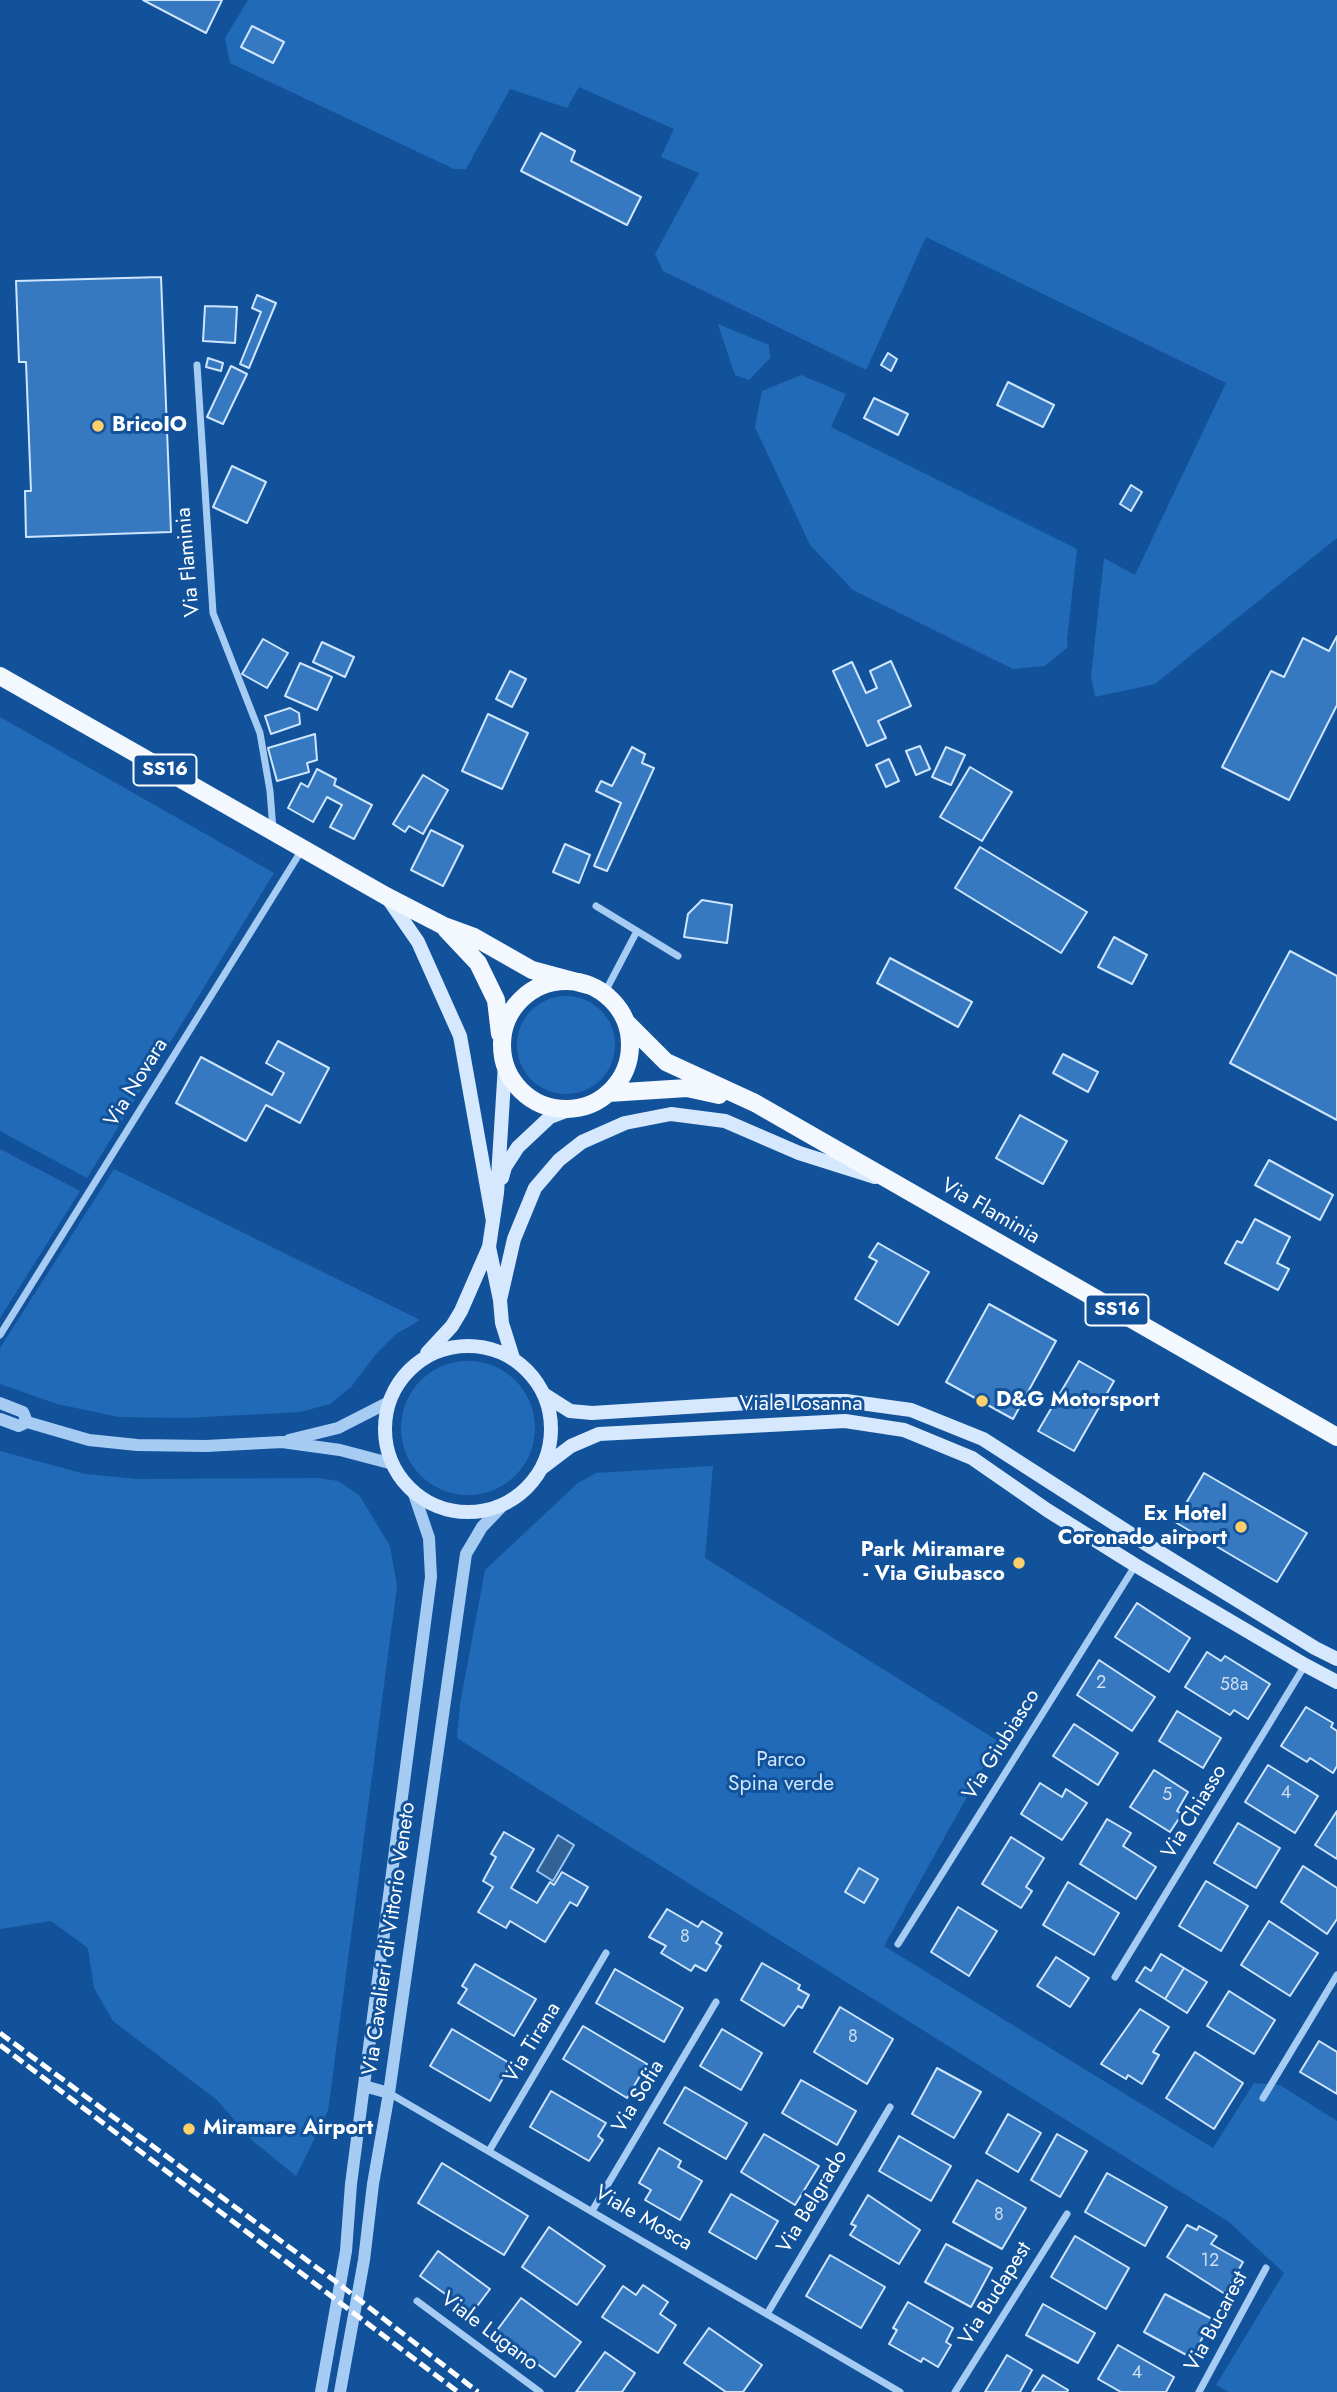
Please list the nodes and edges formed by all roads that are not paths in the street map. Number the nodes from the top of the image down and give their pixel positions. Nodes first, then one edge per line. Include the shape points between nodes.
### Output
1 (197, 365) dead end
2 (0, 676) edge
3 (273, 831) junction
4 (304, 848) junction
5 (386, 896) junction
6 (596, 906) dead end
7 (444, 926) junction
8 (637, 931) junction
9 (678, 956) dead end
10 (596, 989) junction
11 (626, 1022) junction
12 (504, 1058) junction
13 (608, 1093) junction
14 (755, 1104) junction
15 (574, 1108) junction
16 (896, 1184) junction
17 (497, 1193) junction
18 (493, 1220) junction
19 (489, 1247) junction
20 (500, 1300) junction
21 (0, 1335) edge
22 (513, 1358) junction
23 (417, 1363) junction
24 (545, 1395) junction
25 (389, 1402) junction
26 (0, 1403) edge
27 (0, 1419) edge
28 (27, 1422) junction
29 (1337, 1437) edge
30 (282, 1442) junction
31 (393, 1464) junction
32 (542, 1468) junction
33 (413, 1491) junction
34 (505, 1503) junction
35 (1135, 1565) junction
36 (1337, 1660) edge
37 (1305, 1665) junction
38 (1337, 1682) edge
39 (898, 1944) dead end
40 (606, 1953) dead end
41 (1337, 1975) edge
42 (1115, 1977) dead end
43 (716, 2002) dead end
44 (364, 2086) junction
45 (389, 2094) junction
46 (1263, 2098) dead end
47 (890, 2107) dead end
48 (489, 2151) junction
49 (592, 2211) junction
50 (1067, 2214) dead end
51 (1266, 2268) dead end
52 (417, 2301) dead end
53 (767, 2314) junction
54 (321, 2392) edge
55 (340, 2392) edge
56 (540, 2392) edge
57 (900, 2392) edge
58 (955, 2392) edge
59 (1199, 2392) edge

1 - 3 street, Via Flaminia via 213,613 260,733
2 - 3 main road, SS16
3 - 4 main road, SS16
4 - 5 main road, SS16
4 - 21 street, Via Novara
5 - 7 main road, SS16
5 - 18 main road via 418,942 460,1036
6 - 8 street
7 - 10 main road, SS16 via 474,937 532,970
7 - 12 main road via 478,963 496,1000
8 - 9 street
8 - 10 street
10 - 11 main road via 613,1002
10 - 12 main road via 563,981 527,995 510,1014 503,1038
11 - 13 main road via 629,1055 622,1076
11 - 14 main road, Via Flaminia / SS16 via 666,1062
12 - 15 main road via 517,1087 527,1095 549,1106
12 - 17 main road
13 - 14 main road via 687,1088
13 - 15 main road
14 - 16 main road, Via Flaminia / SS16
15 - 17 main road via 550,1117 518,1147 505,1167
16 - 20 main road via 799,1153 725,1121 671,1114 625,1123 582,1143 559,1160 535,1188 514,1239
16 - 29 main road, Via Flaminia / SS16
17 - 18 main road
18 - 19 main road
19 - 20 main road
19 - 23 main road via 452,1326
20 - 22 main road
22 - 23 main road, Via Cavalieri di Vittorio Veneto via 486,1348 457,1346
22 - 24 main road, Via Cavalieri di Vittorio Veneto
23 - 25 main road, Via Cavalieri di Vittorio Veneto
24 - 32 main road, Via Cavalieri di Vittorio Veneto via 552,1424
24 - 36 main road, Viale Losanna via 569,1411 592,1413 781,1401 846,1401 911,1410 983,1439
25 - 30 street via 338,1428
25 - 31 main road, Via Cavalieri di Vittorio Veneto via 385,1433
26 - 28 street via 23,1412
27 - 28 street via 19,1426
28 - 30 street via 89,1440 137,1445
30 - 31 street
31 - 33 main road, Via Cavalieri di Vittorio Veneto
32 - 34 main road, Via Cavalieri di Vittorio Veneto via 526,1488
32 - 35 main road, Viale Losanna via 599,1434 845,1421 904,1430 972,1458
33 - 34 main road, Via Cavalieri di Vittorio Veneto via 457,1511 473,1512
33 - 44 street, Via Cavalieri di Vittorio Veneto via 429,1538 430,1577
34 - 45 street, Via Cavalieri di Vittorio Veneto via 482,1527 466,1554
35 - 37 main road, Viale Losanna
35 - 39 street, Via Giubiasco
37 - 38 main road, Viale Losanna
37 - 42 street, Via Chiasso
40 - 48 street, Via Tirana
41 - 46 street
43 - 49 street, Via Sofia
44 - 45 street, Viale Mosca
44 - 54 street, Via Cavalieri di Vittorio Veneto via 346,2251
45 - 48 street, Viale Mosca
45 - 55 street, Via Cavalieri di Vittorio Veneto
47 - 53 street, Via Belgrado
48 - 49 street, Viale Mosca
49 - 53 street, Viale Mosca
50 - 58 street, Via Budapest
51 - 59 street, Via Bucarest
52 - 56 street, Viale Lugano
53 - 57 street, Viale Mosca

